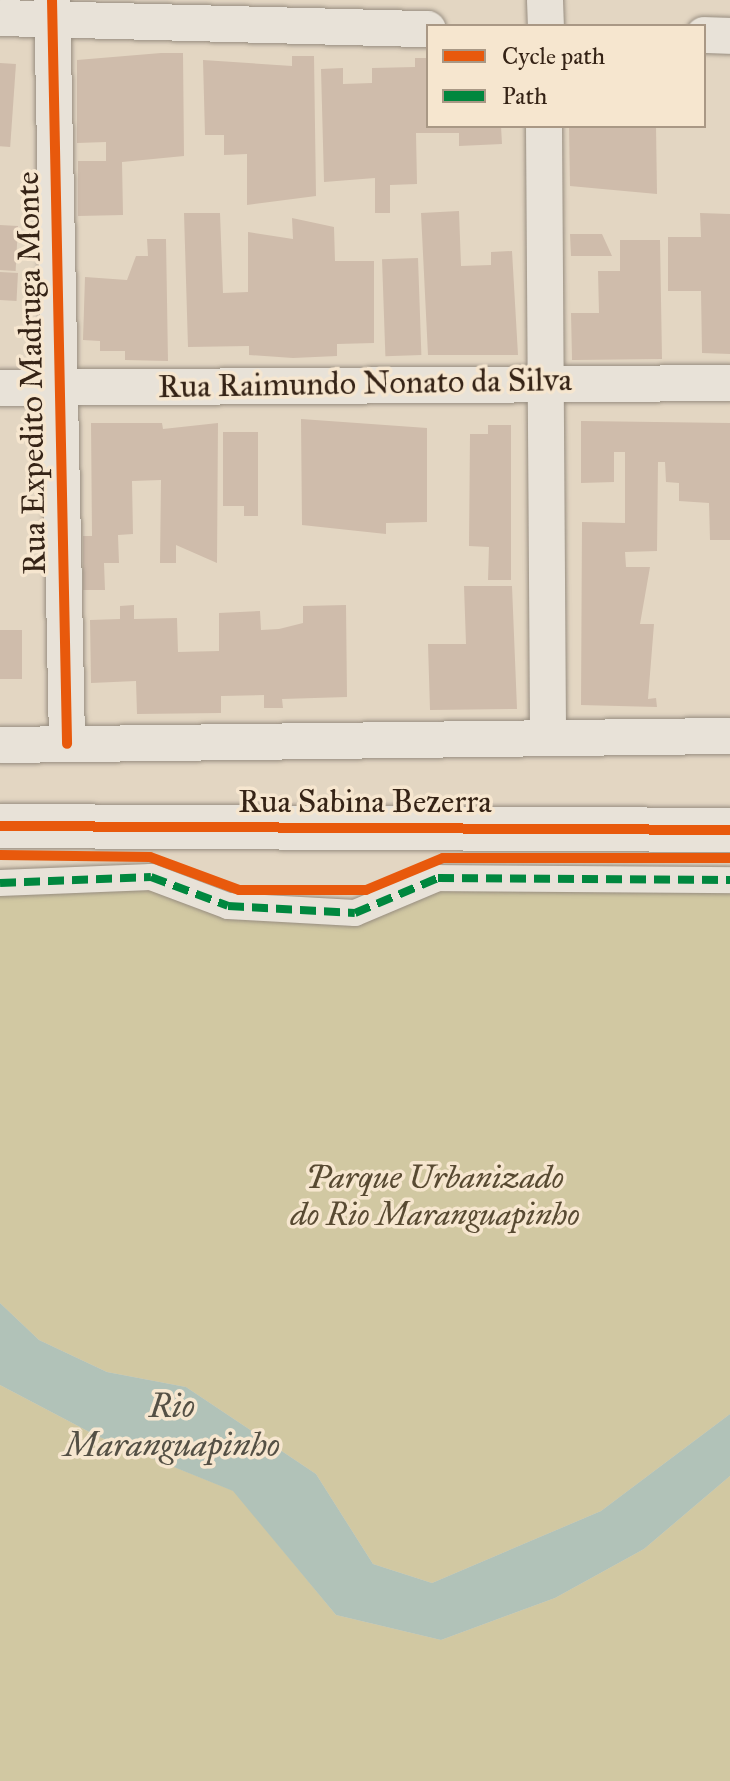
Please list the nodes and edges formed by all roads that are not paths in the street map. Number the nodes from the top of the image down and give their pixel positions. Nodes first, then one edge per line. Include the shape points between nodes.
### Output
1 (545, 0) edge
2 (52, 9) edge
3 (0, 18) edge
4 (546, 24) edge
5 (426, 29) edge
6 (706, 35) edge
7 (730, 36) edge
8 (544, 128) edge
9 (540, 380) junction
10 (730, 383) edge
11 (0, 388) edge
12 (57, 388) junction
13 (548, 736) junction
14 (730, 736) edge
15 (67, 744) junction
16 (0, 745) edge
17 (0, 826) edge
18 (730, 830) edge
19 (730, 880) edge
20 (0, 883) edge

1 - 4 street
2 - 3 street
2 - 5 street
2 - 12 street, Rua Expedito Madruga Monte
6 - 7 street
8 - 9 street
9 - 10 street, Rua Raimundo Nonato da Silva
9 - 12 street, Rua Raimundo Nonato da Silva
9 - 13 street
11 - 12 street, Rua Raimundo Nonato da Silva
12 - 15 street, Rua Expedito Madruga Monte
13 - 14 street
13 - 15 street
15 - 16 street
17 - 18 main road, Rua Sabina Bezerra
19 - 20 street via 438,878 355,913 228,906 151,877

